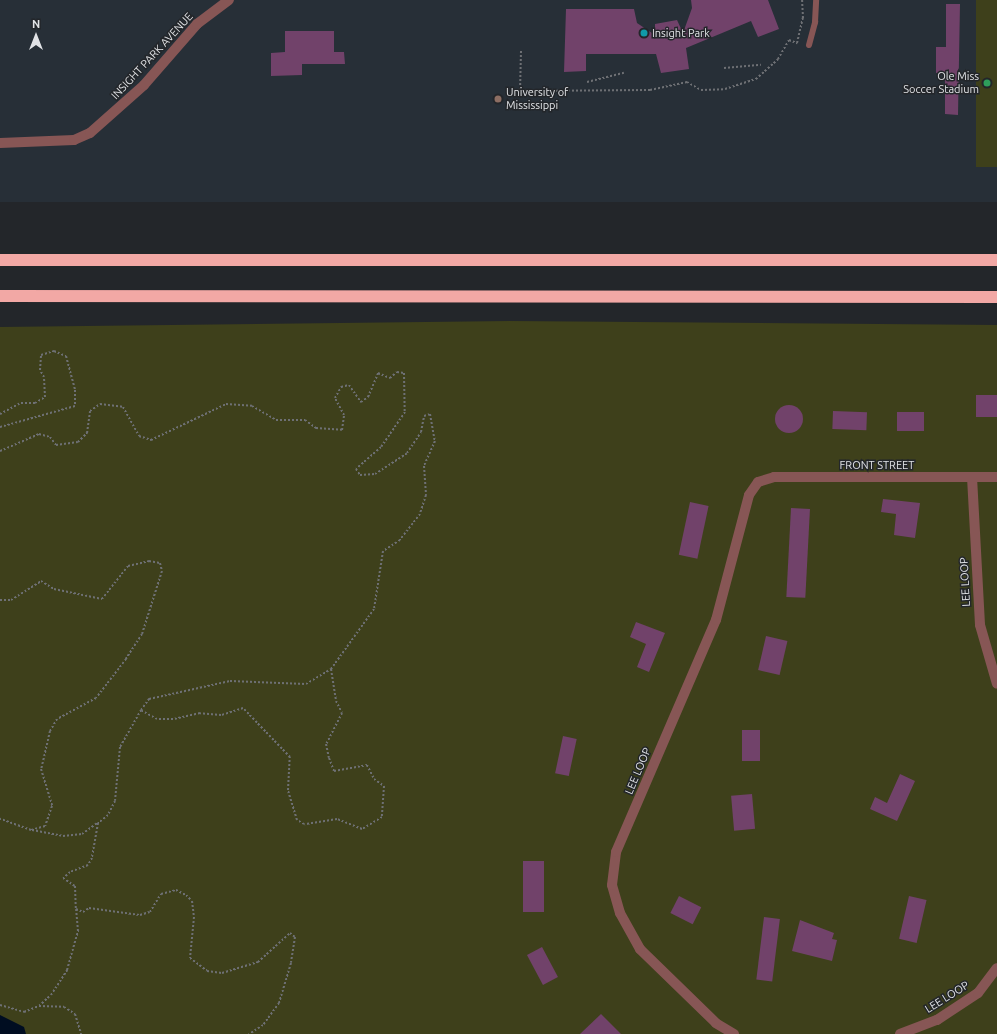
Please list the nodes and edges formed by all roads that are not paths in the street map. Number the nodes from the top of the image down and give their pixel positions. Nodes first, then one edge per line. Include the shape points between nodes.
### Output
1 (816, 0) edge
2 (226, 1) edge
3 (809, 45) dead end
4 (0, 143) edge
5 (0, 260) edge
6 (997, 260) edge
7 (0, 296) edge
8 (996, 297) edge
9 (972, 477) junction
10 (997, 477) edge
11 (758, 482) joint
12 (997, 684) edge
13 (997, 968) edge
14 (734, 1034) edge
15 (900, 1034) edge

1 - 3 lane via 815,22
2 - 4 street, INSIGHT PARK AVENUE via 197,24 144,85 90,133 61,142
5 - 6 highway
7 - 8 highway
9 - 10 street, FRONT STREET
9 - 11 street, FRONT STREET via 794,477
9 - 12 street, LEE LOOP via 980,625
11 - 14 street, LEE LOOP via 749,495 716,620 616,852 612,885 620,913 640,949 716,1024
13 - 15 street, LEE LOOP via 979,992 937,1020

